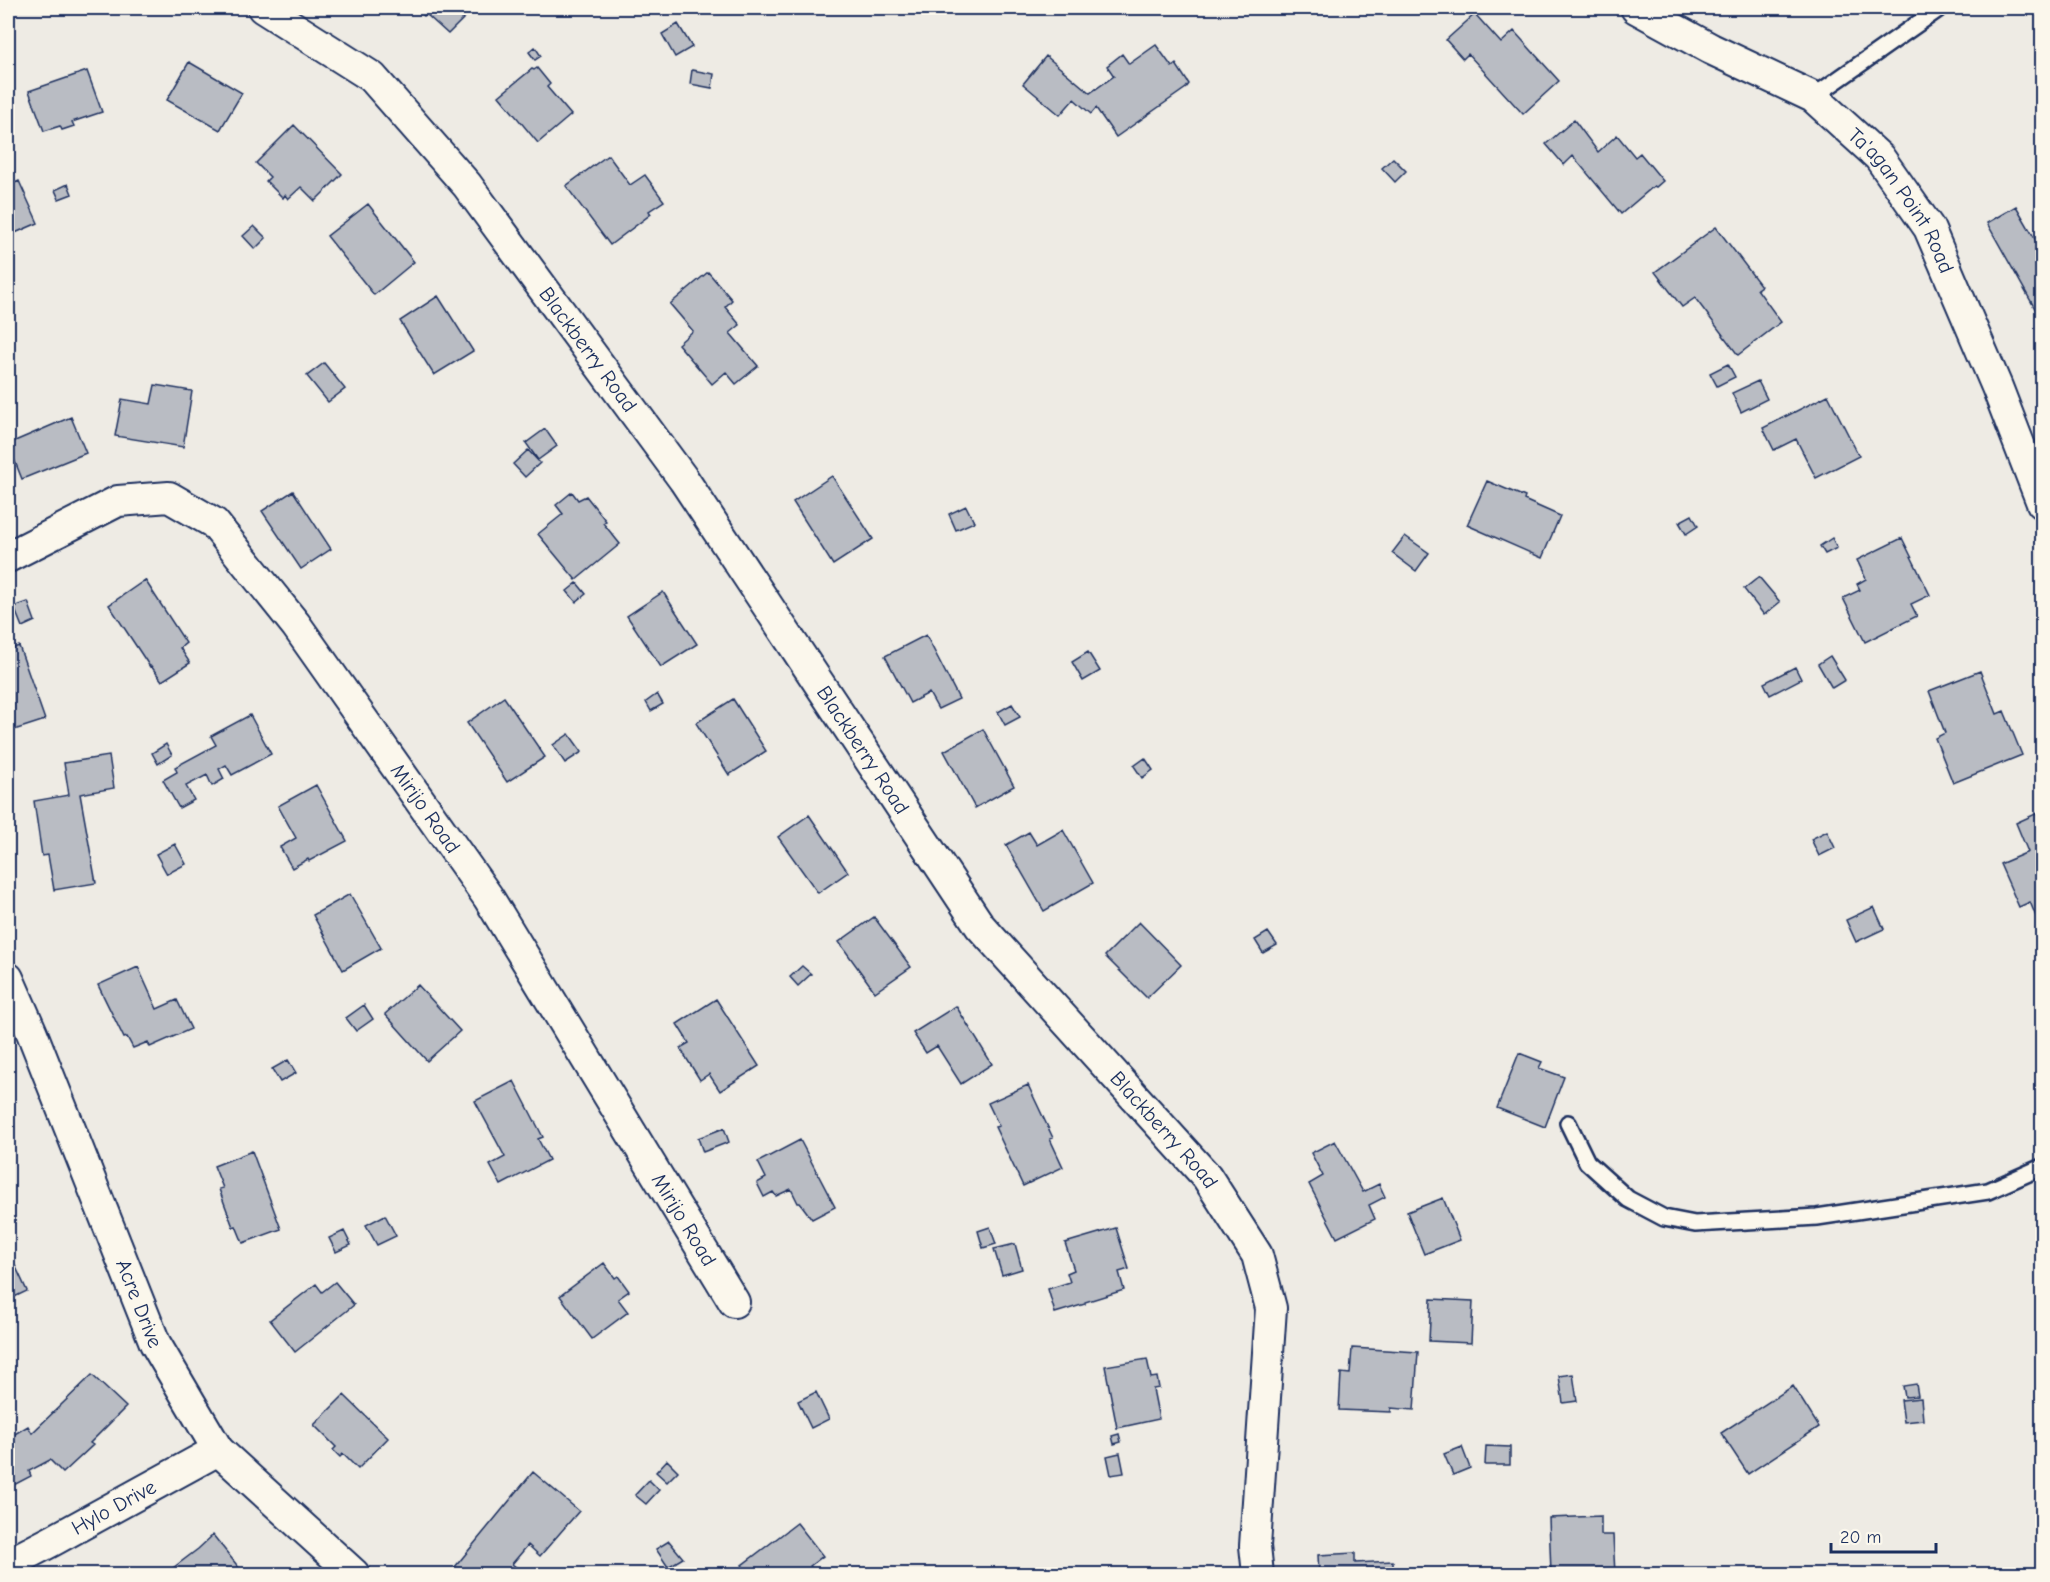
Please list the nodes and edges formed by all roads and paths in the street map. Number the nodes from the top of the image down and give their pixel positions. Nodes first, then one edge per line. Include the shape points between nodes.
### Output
1 (263, 8) edge
2 (1636, 8) edge
3 (1940, 8) edge
4 (1812, 97) junction
5 (2043, 503) edge
6 (8, 557) edge
7 (8, 978) edge
8 (1568, 1123) dead end
9 (2043, 1167) edge
10 (734, 1302) dead end
11 (218, 1450) junction
12 (8, 1564) edge
13 (354, 1575) edge
14 (1258, 1575) edge

1 - 14 street, Blackberry Road via 372,77 467,185 684,480 980,926 1206,1177 1257,1255 1271,1308 1255,1546
2 - 4 street, Ta'agan Point Road
3 - 4 lane
4 - 5 street, Ta'agan Point Road via 1879,157 1929,228
6 - 10 street, Mirijo Road via 118,501 169,497 214,523 296,625 488,897
7 - 11 street, Acre Drive via 155,1343
8 - 9 lane via 1587,1162 1628,1199 1664,1218 1695,1224 1817,1217 1988,1191
11 - 12 street, Hylo Drive
11 - 13 street, Acre Drive

